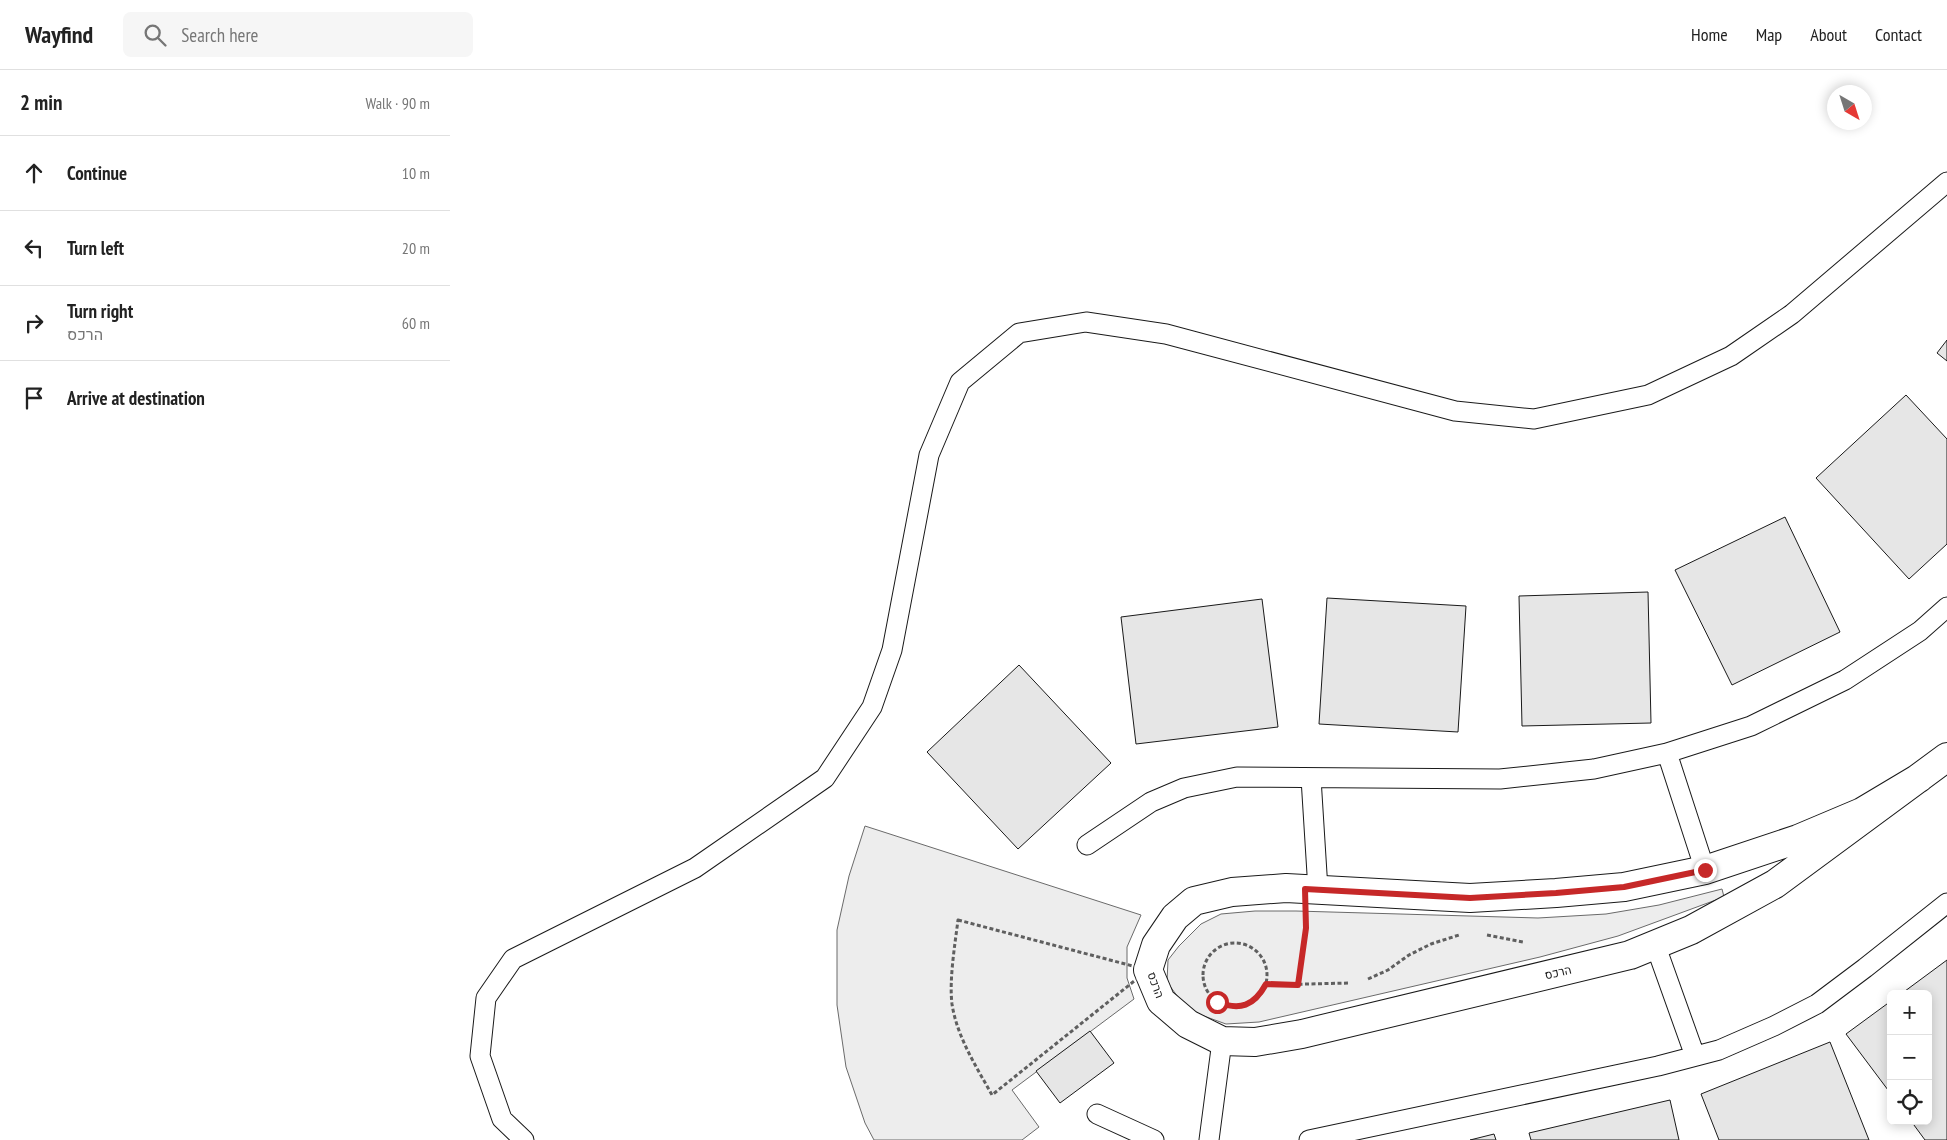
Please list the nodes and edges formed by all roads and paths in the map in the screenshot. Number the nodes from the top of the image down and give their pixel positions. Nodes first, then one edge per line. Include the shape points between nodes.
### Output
1 (1947, 182) edge
2 (1947, 608) edge
3 (1667, 754) junction
4 (1947, 757) edge
5 (1311, 778) junction
6 (1919, 778) junction
7 (1087, 845) dead end
8 (1705, 870) junction
9 (1311, 889) junction
10 (1947, 903) edge
11 (1485, 934) dead end
12 (1467, 935) dead end
13 (1525, 942) dead end
14 (1655, 944) junction
15 (1148, 970) junction
16 (1353, 982) dead end
17 (1362, 982) dead end
18 (1266, 984) junction
19 (1298, 985) junction
20 (1222, 1041) junction
21 (1695, 1056) junction
22 (1097, 1114) dead end
23 (524, 1140) edge
24 (1154, 1140) edge
25 (1209, 1140) edge
26 (1309, 1140) edge

1 - 23 lane via 1792,314 1731,356 1648,395 1534,419 1455,411 1166,334 1086,322 1019,333 960,382 952,400 929,455 889,658 872,707 825,778 695,868 513,960 486,998 480,1056 502,1118
2 - 3 lane via 1920,631 1844,680 1752,726
3 - 5 lane via 1594,769 1500,779
3 - 8 lane
4 - 6 street, הרכס
5 - 7 lane via 1237,777 1184,788 1151,802
5 - 9 lane
6 - 8 street, הרכס via 1862,812 1798,840
6 - 14 street, הרכס via 1775,884 1691,930
8 - 9 street, הרכס via 1624,887 1470,898
9 - 15 street, הרכס via 1232,892 1194,901 1175,917 1160,938
9 - 19 path
10 - 21 lane via 1817,1004 1719,1050
11 - 13 path
12 - 17 path via 1430,944
14 - 20 street, הרכס via 1630,955 1302,1034 1256,1042
14 - 21 lane
15 - 15 path via 958,920 952,1004 964,1043 992,1095
15 - 20 street, הרכס via 1161,1001 1188,1024
16 - 19 path
18 - 18 path via 1264,958 1247,944 1219,946 1205,963 1204,984 1217,1002 1228,1006 1252,1002
18 - 19 path
20 - 25 lane
21 - 26 lane
22 - 24 lane

